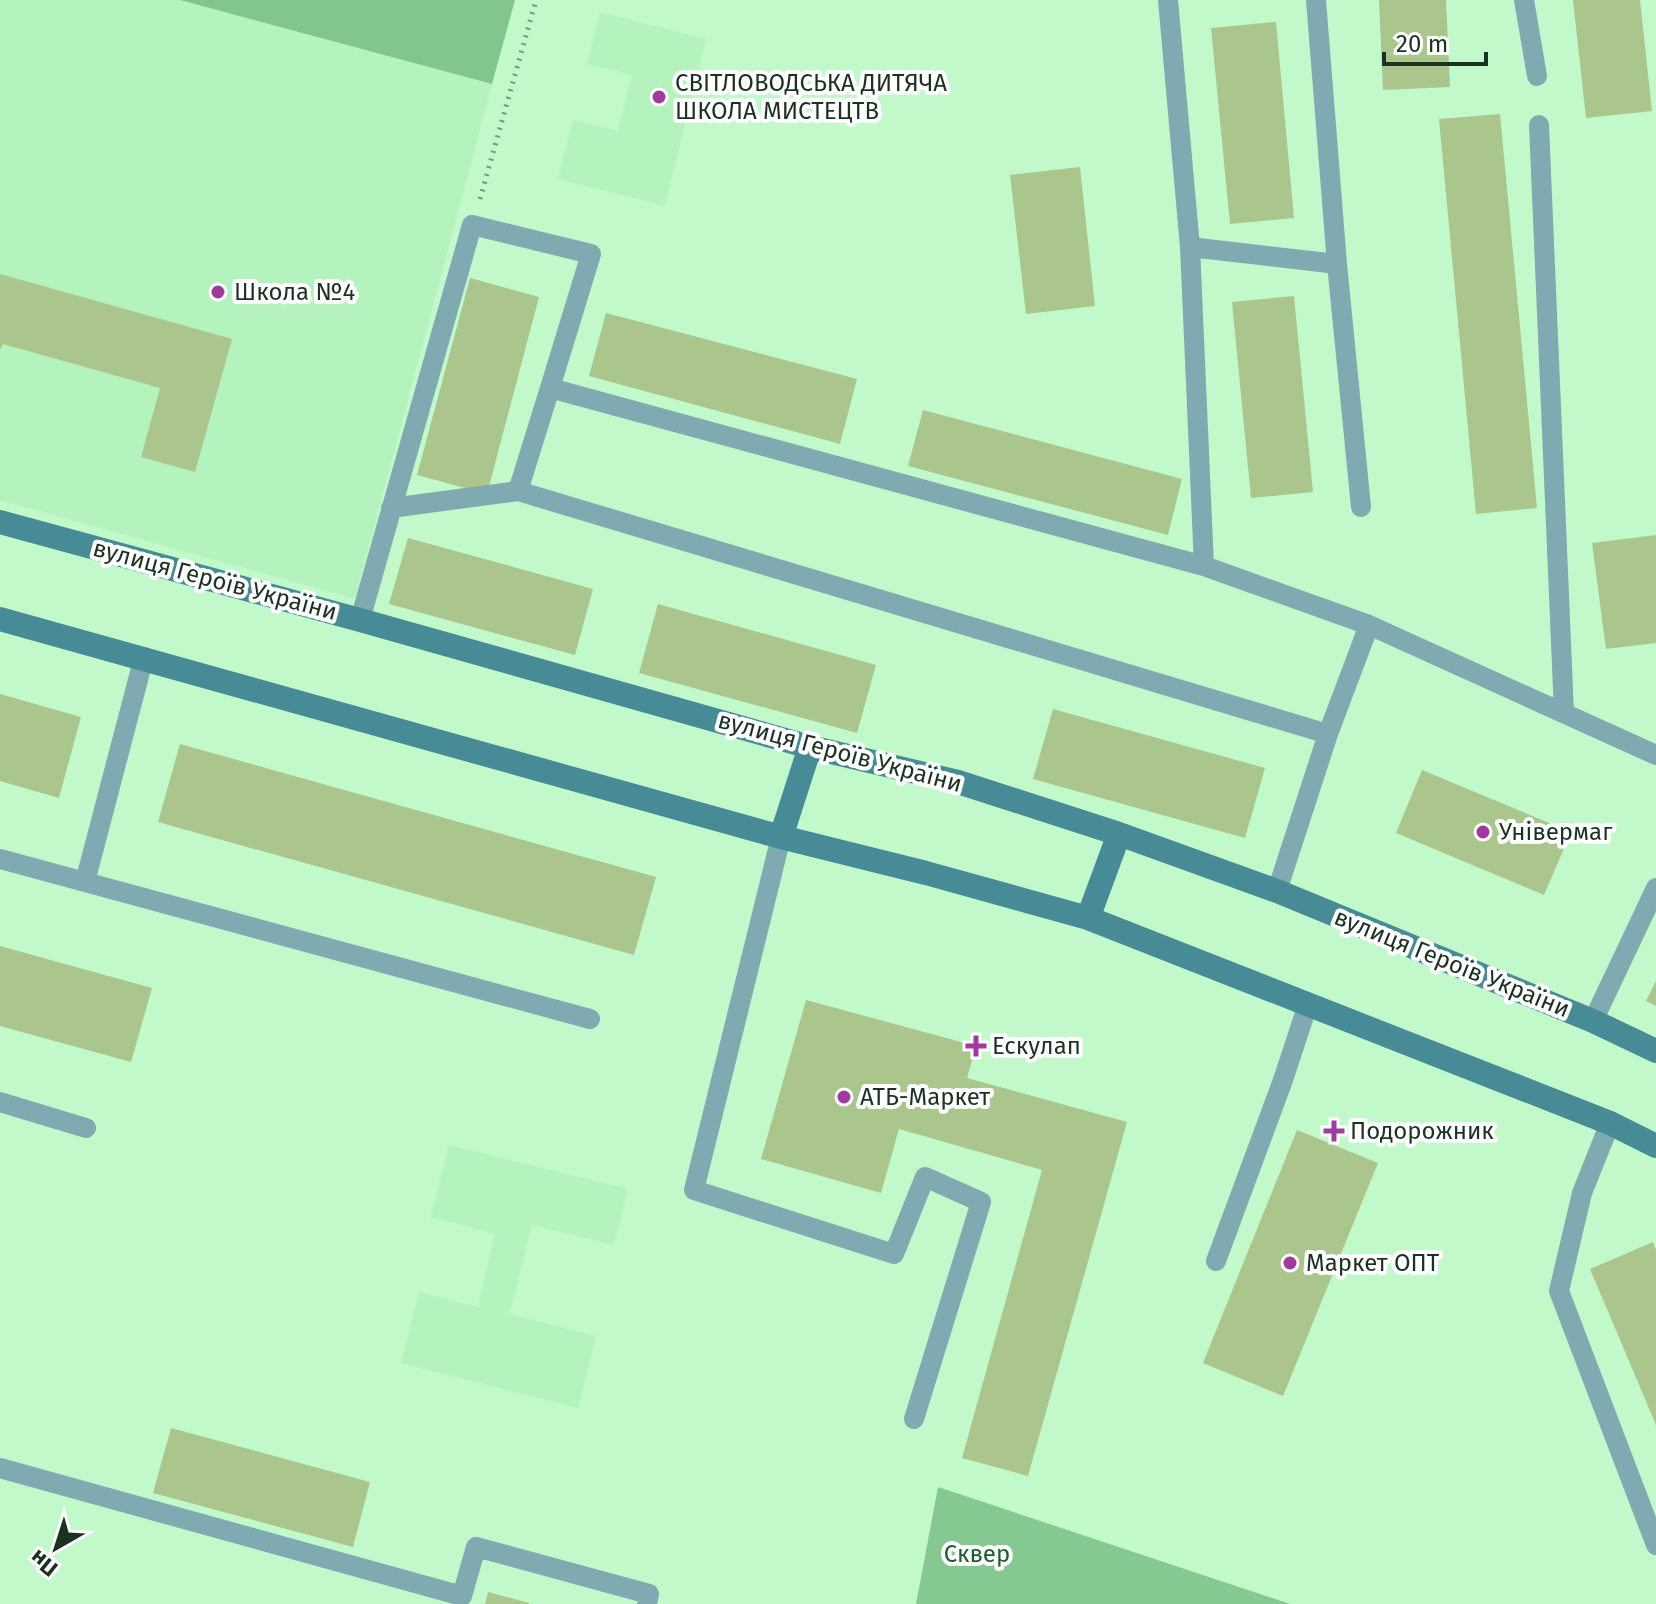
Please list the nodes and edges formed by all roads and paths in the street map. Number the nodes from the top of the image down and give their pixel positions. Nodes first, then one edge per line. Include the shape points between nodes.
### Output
1 (536, 0) edge
2 (1168, 0) edge
3 (1316, 0) edge
4 (1524, 0) edge
5 (1537, 76) dead end
6 (1539, 125) dead end
7 (472, 225) junction
8 (1190, 247) junction
9 (1337, 264) junction
10 (550, 388) junction
11 (518, 491) junction
12 (1361, 507) dead end
13 (391, 508) junction
14 (0, 522) edge
15 (1204, 566) junction
16 (0, 619) edge
17 (360, 620) junction
18 (1369, 625) junction
19 (144, 657) junction
20 (1564, 713) junction
21 (1328, 734) junction
22 (810, 747) junction
23 (1656, 755) edge
24 (1119, 834) junction
25 (781, 837) junction
26 (0, 859) edge
27 (85, 882) junction
28 (1656, 888) edge
29 (1277, 891) junction
30 (1088, 918) junction
31 (1308, 1004) junction
32 (590, 1019) dead end
33 (1593, 1021) junction
34 (1656, 1051) edge
35 (0, 1102) edge
36 (1610, 1123) junction
37 (86, 1128) dead end
38 (1656, 1146) edge
39 (1216, 1261) dead end
40 (914, 1419) dead end
41 (0, 1468) edge
42 (1656, 1545) edge
43 (651, 1601) edge

1 - 7 path
2 - 8 lane
3 - 9 lane
4 - 5 lane
6 - 20 lane
7 - 10 lane via 591,254
7 - 13 lane
8 - 9 lane
8 - 15 lane
9 - 12 lane
10 - 11 lane
10 - 15 lane
11 - 13 lane
11 - 21 lane
13 - 17 lane
14 - 17 main road, вулиця Героїв України
15 - 18 lane
16 - 19 main road
17 - 22 main road, вулиця Героїв України
18 - 20 lane
18 - 21 lane
19 - 25 main road
19 - 27 lane
20 - 23 lane
21 - 29 lane
22 - 24 main road, вулиця Героїв України via 958,782
22 - 25 main road
24 - 29 main road, вулиця Героїв України
24 - 30 main road
25 - 30 main road
25 - 40 lane via 694,1190 894,1254 925,1177 981,1202
26 - 27 lane
27 - 32 lane
28 - 33 lane
29 - 33 main road, вулиця Героїв України
30 - 31 main road
31 - 36 main road
31 - 39 lane
33 - 34 main road, вулиця Героїв України
35 - 37 lane
36 - 38 main road
36 - 42 lane via 1582,1193 1559,1291
41 - 43 lane via 462,1596 476,1547

